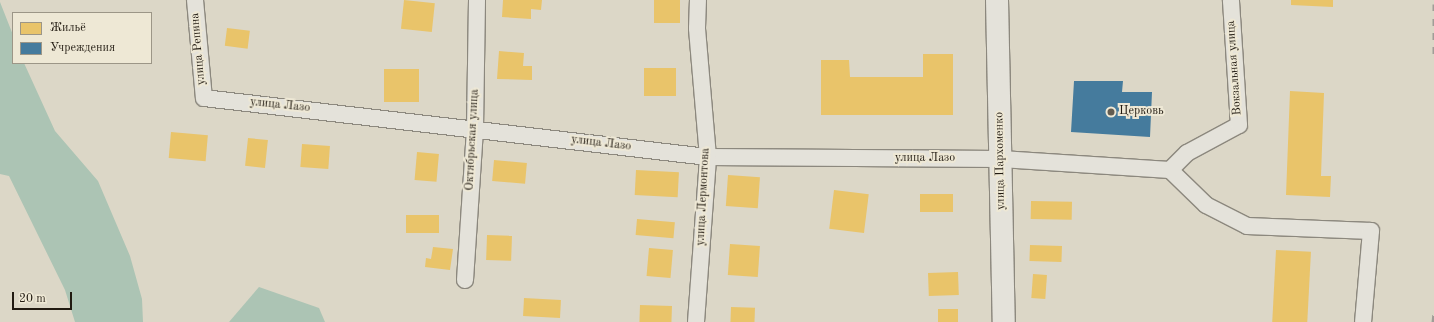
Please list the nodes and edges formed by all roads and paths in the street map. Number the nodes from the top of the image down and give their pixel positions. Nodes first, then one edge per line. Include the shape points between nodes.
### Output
1 (195, 0) edge
2 (477, 0) edge
3 (698, 0) edge
4 (998, 0) edge
5 (1231, 0) edge
6 (204, 98) joint
7 (474, 128) junction
8 (708, 157) junction
9 (1001, 159) junction
10 (1170, 170) junction
11 (465, 280) dead end
12 (696, 322) edge
13 (1004, 322) edge
14 (1363, 322) edge

1 - 6 street, улица Репина
2 - 7 street, Октябрьская улица
3 - 8 street, улица Лермонтова via 697,28
4 - 9 street, улица Пархоменко
5 - 10 street, Вокзальная улица via 1239,125 1187,153
6 - 7 street, улица Лазо
7 - 8 street, улица Лазо
7 - 11 street, Октябрьская улица
8 - 9 street, улица Лазо
8 - 12 street, улица Лермонтова
9 - 10 street, улица Лазо
9 - 13 street, улица Пархоменко
10 - 14 street via 1206,205 1247,226 1371,230

